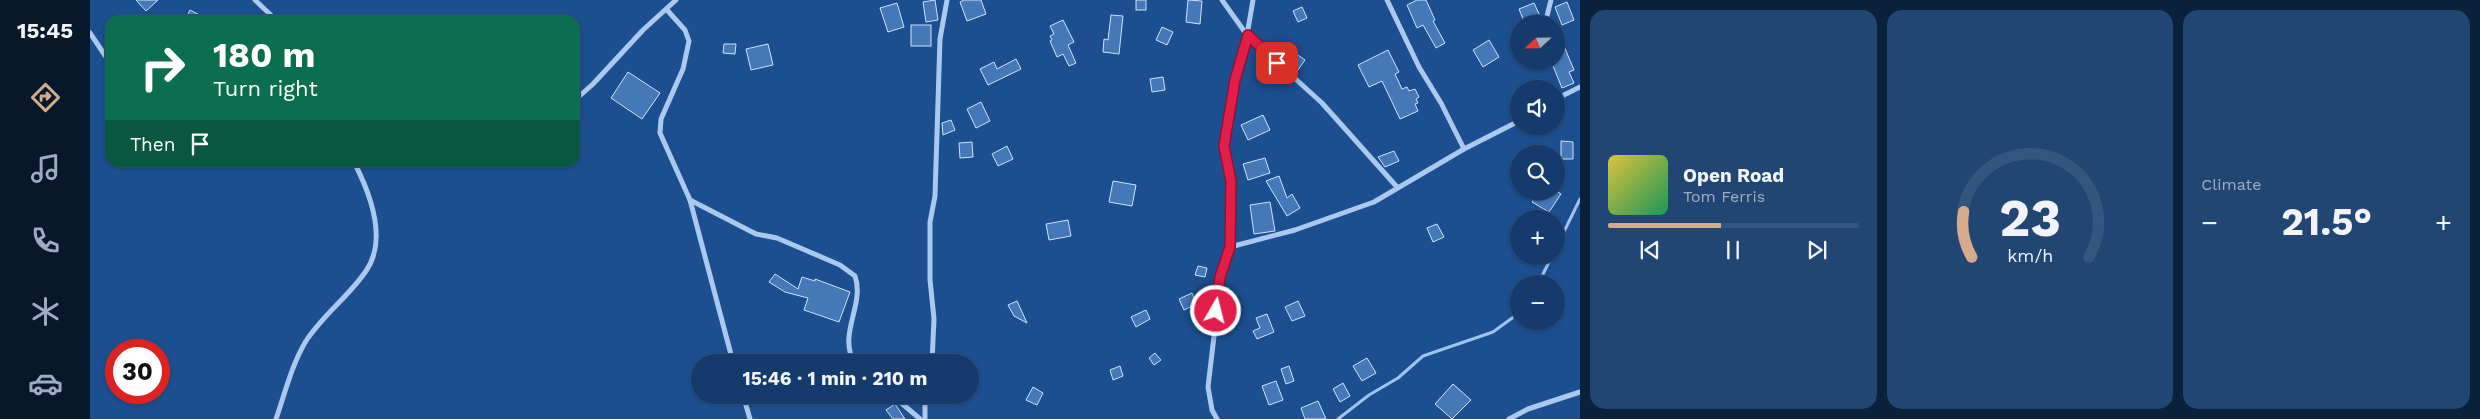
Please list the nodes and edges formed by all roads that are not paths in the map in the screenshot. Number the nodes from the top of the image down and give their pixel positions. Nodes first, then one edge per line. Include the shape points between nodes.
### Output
1 (255, 0) edge
2 (676, 0) edge
3 (947, 0) edge
4 (1222, 0) edge
5 (1252, 0) edge
6 (1387, 0) edge
7 (1551, 0) edge
8 (666, 10) junction
9 (271, 15) edge
10 (1547, 15) edge
11 (90, 33) edge
12 (1248, 35) junction
13 (105, 56) edge
14 (1580, 87) edge
15 (1565, 94) edge
16 (580, 96) edge
17 (1510, 126) edge
18 (1464, 149) junction
19 (356, 167) edge
20 (1397, 187) junction
21 (690, 200) junction
22 (1230, 247) junction
23 (731, 354) edge
24 (851, 354) edge
25 (932, 354) edge
26 (1580, 392) edge
27 (746, 404) edge
28 (902, 404) edge
29 (925, 404) edge
30 (276, 419) edge
31 (750, 419) edge
32 (920, 419) edge
33 (925, 419) edge
34 (1217, 419) edge
35 (1510, 419) edge

1 - 9 street
2 - 8 street
3 - 25 street via 940,39 935,196 930,222
4 - 12 street
5 - 12 street
6 - 18 street via 1418,67
7 - 10 street
8 - 16 street
8 - 21 street via 684,30 689,41 683,69 659,126
11 - 13 street
12 - 20 street via 1322,103
12 - 22 street via 1235,80 1224,146 1231,181
14 - 15 street
17 - 18 street
18 - 20 street
19 - 30 street via 374,221 374,254 366,271 306,341
20 - 22 street via 1374,202 1295,230
21 - 23 street
21 - 24 street via 756,234 777,238 855,276 858,292 848,335
22 - 34 street via 1220,277 1208,387
26 - 35 street via 1528,409
27 - 31 street
28 - 32 street
29 - 33 street

